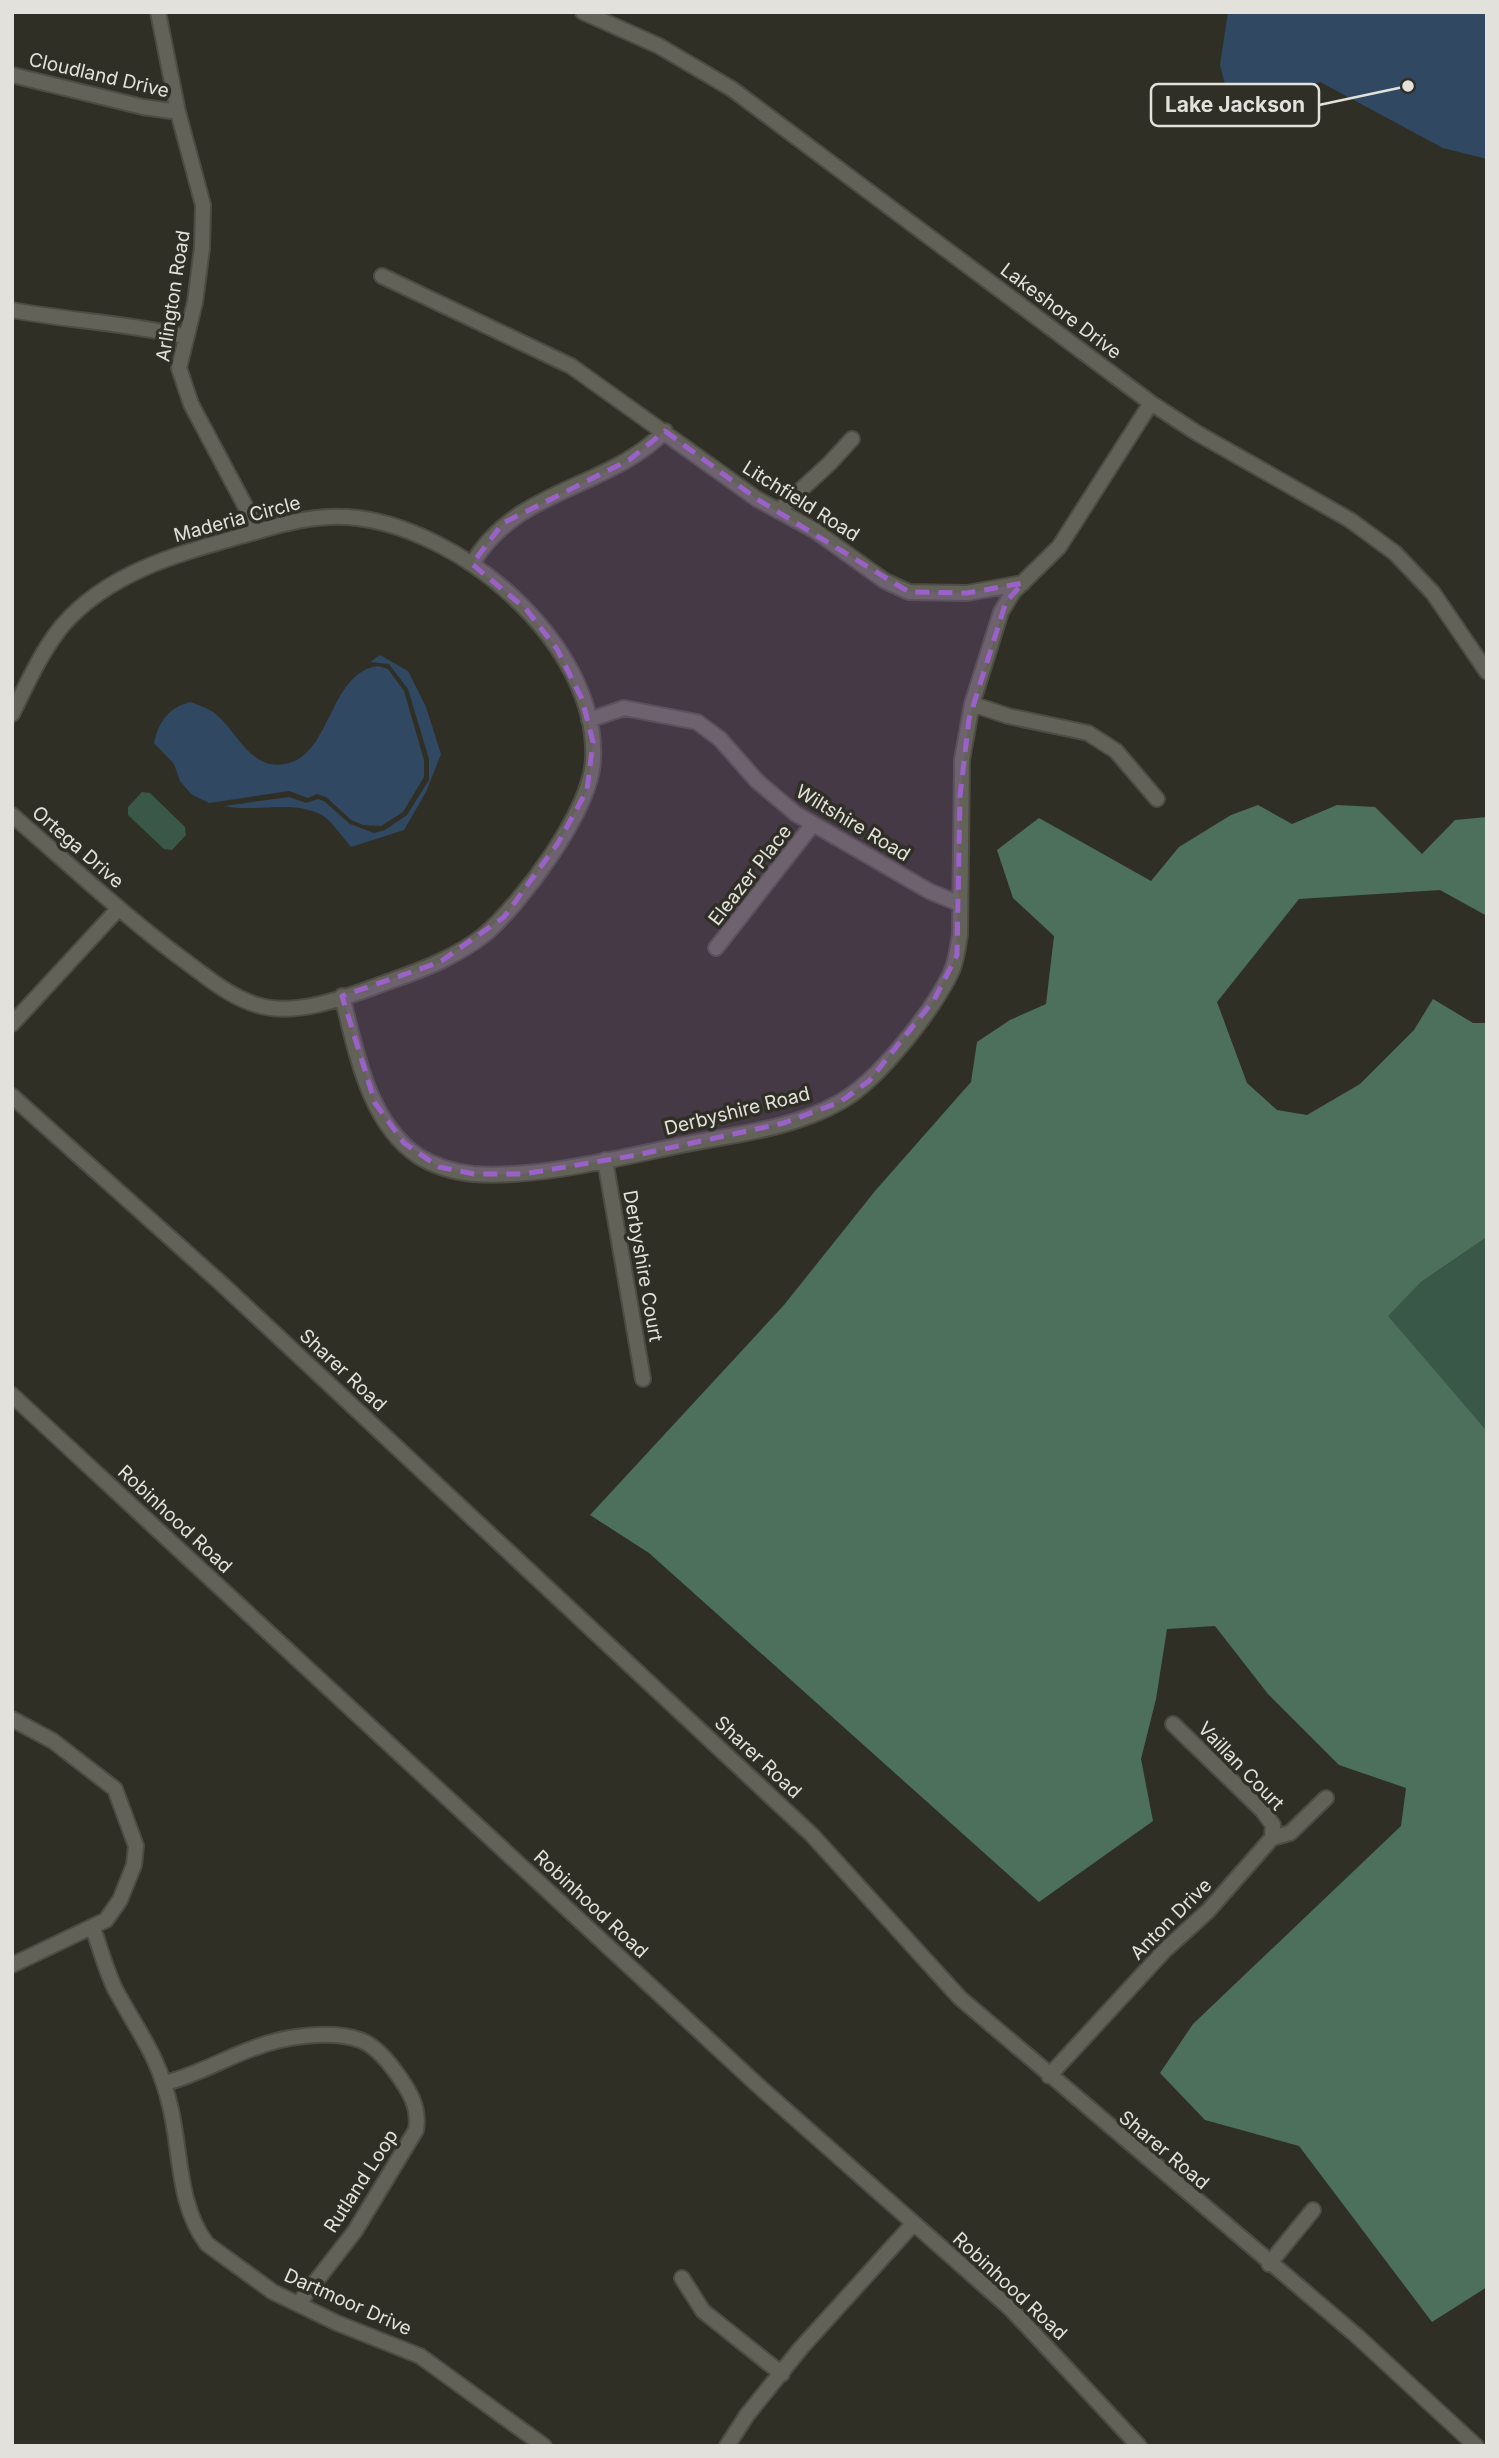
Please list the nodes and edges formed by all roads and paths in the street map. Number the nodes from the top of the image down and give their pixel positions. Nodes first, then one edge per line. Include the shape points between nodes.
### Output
1 (158, 12) edge
2 (583, 12) edge
3 (12, 75) edge
4 (178, 112) junction
5 (382, 276) dead end
6 (12, 310) edge
7 (186, 337) junction
8 (1151, 403) junction
9 (665, 431) junction
10 (852, 439) dead end
11 (778, 511) junction
12 (258, 530) junction
13 (472, 564) junction
14 (1023, 583) junction
15 (1487, 672) edge
16 (972, 704) junction
17 (12, 714) edge
18 (589, 720) junction
19 (1157, 799) dead end
20 (12, 815) edge
21 (813, 824) junction
22 (960, 904) junction
23 (119, 908) junction
24 (716, 948) dead end
25 (342, 996) junction
26 (12, 1024) edge
27 (12, 1096) edge
28 (605, 1160) junction
29 (643, 1379) dead end
30 (12, 1395) edge
31 (12, 1719) edge
32 (1173, 1724) dead end
33 (1326, 1798) dead end
34 (1272, 1838) junction
35 (93, 1928) junction
36 (12, 1965) edge
37 (1049, 2076) junction
38 (164, 2083) junction
39 (1313, 2210) dead end
40 (913, 2224) junction
41 (1269, 2264) junction
42 (682, 2278) dead end
43 (299, 2303) junction
44 (782, 2374) junction
45 (544, 2446) edge
46 (727, 2446) edge
47 (1139, 2446) edge
48 (1476, 2446) edge

1 - 4 street, Arlington Road
2 - 8 street, Lakeshore Drive via 659,46 732,89
3 - 4 street, Cloudland Drive
4 - 7 street, Arlington Road via 198,183 203,222 195,302
5 - 9 street, Litchfield Road via 571,366
6 - 7 street
7 - 12 street, Arlington Road via 179,368 183,384
8 - 14 street via 1059,547
8 - 15 street, Lakeshore Drive via 1350,520 1395,553 1433,593
9 - 11 street, Litchfield Road
9 - 13 street via 629,460 512,517 491,536
10 - 11 street
11 - 14 street, Litchfield Road via 909,592 967,593
12 - 13 street, Maderia Circle via 292,521 347,517 423,538
12 - 17 street, Maderia Circle via 155,563 108,587 62,627
13 - 18 street, Maderia Circle via 503,587 540,625 567,666
14 - 16 street, Derbyshire Road via 1006,601
16 - 19 street via 1088,733 1116,751
16 - 22 street, Derbyshire Road via 961,784
18 - 21 street, Wiltshire Road via 624,708 697,722 720,739 781,802
18 - 25 street, Maderia Circle via 593,760 587,790 553,851 504,917 440,962
20 - 23 street, Ortega Drive
21 - 22 street, Wiltshire Road
21 - 24 street, Eleazer Place
22 - 28 street, Derbyshire Road via 960,934 951,974 892,1056 855,1093 784,1123
23 - 25 street, Maderia Circle via 241,999 282,1009
23 - 26 street
25 - 28 street, Derbyshire Road via 375,1103 415,1154 439,1167 474,1174 523,1174
27 - 37 street, Sharer Road via 225,1286 812,1835 960,1998
28 - 29 street, Derbyshire Court
30 - 40 street, Robinhood Road via 763,2091
31 - 35 street via 53,1741 119,1795 136,1856 113,1913
32 - 34 street, Vaillan Court via 1262,1810 1273,1825
33 - 34 street, Anton Drive via 1290,1833
34 - 37 street, Anton Drive
35 - 36 street
35 - 38 street, Dartmoor Drive via 115,1988 150,2045
37 - 41 street, Sharer Road
38 - 43 street, Dartmoor Drive via 188,2203 199,2234 254,2280
38 - 43 street, Rutland Loop via 190,2077 275,2041 315,2036 365,2042 404,2084 417,2112 416,2130 355,2231
39 - 41 street
40 - 44 street
40 - 47 street, Robinhood Road via 1011,2309
41 - 48 street, Sharer Road via 1357,2336
42 - 44 street via 703,2311
43 - 45 street, Dartmoor Drive via 420,2356
44 - 46 street

